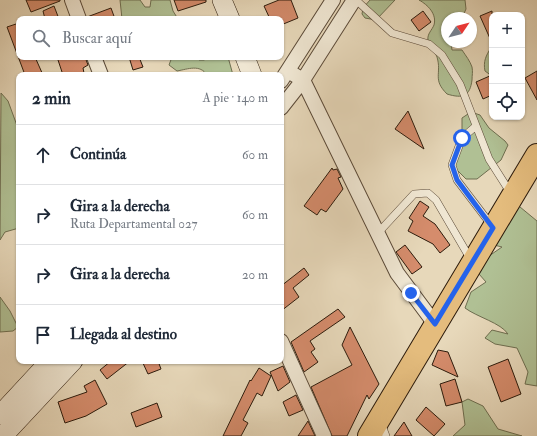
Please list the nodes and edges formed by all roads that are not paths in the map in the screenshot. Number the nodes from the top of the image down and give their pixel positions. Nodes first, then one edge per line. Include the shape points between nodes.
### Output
1 (72, 0) edge
2 (222, 0) edge
3 (333, 0) edge
4 (355, 0) edge
5 (78, 16) edge
6 (229, 16) edge
7 (95, 60) edge
8 (246, 60) edge
9 (100, 72) edge
10 (251, 72) edge
11 (284, 76) edge
12 (304, 80) junction
13 (284, 104) edge
14 (476, 126) junction
15 (537, 155) edge
16 (512, 196) junction
17 (493, 228) junction
18 (377, 234) junction
19 (472, 263) junction
20 (435, 324) junction
21 (284, 348) edge
22 (48, 364) edge
23 (70, 364) edge
24 (8, 427) edge
25 (378, 430) edge
26 (324, 436) edge

1 - 5 street
2 - 6 street
3 - 11 street
4 - 12 street
4 - 14 lane via 392,33 429,44 442,55 460,84
7 - 9 street
8 - 10 street
11 - 12 street
12 - 13 street
12 - 18 street
14 - 16 lane via 489,160
14 - 17 lane via 462,138 452,165 457,180
15 - 16 main road
16 - 17 main road
17 - 19 main road
18 - 19 lane via 414,194 428,193 436,200
18 - 20 street via 397,273
19 - 20 main road
20 - 25 main road
21 - 26 street
22 - 24 street
23 - 24 street

